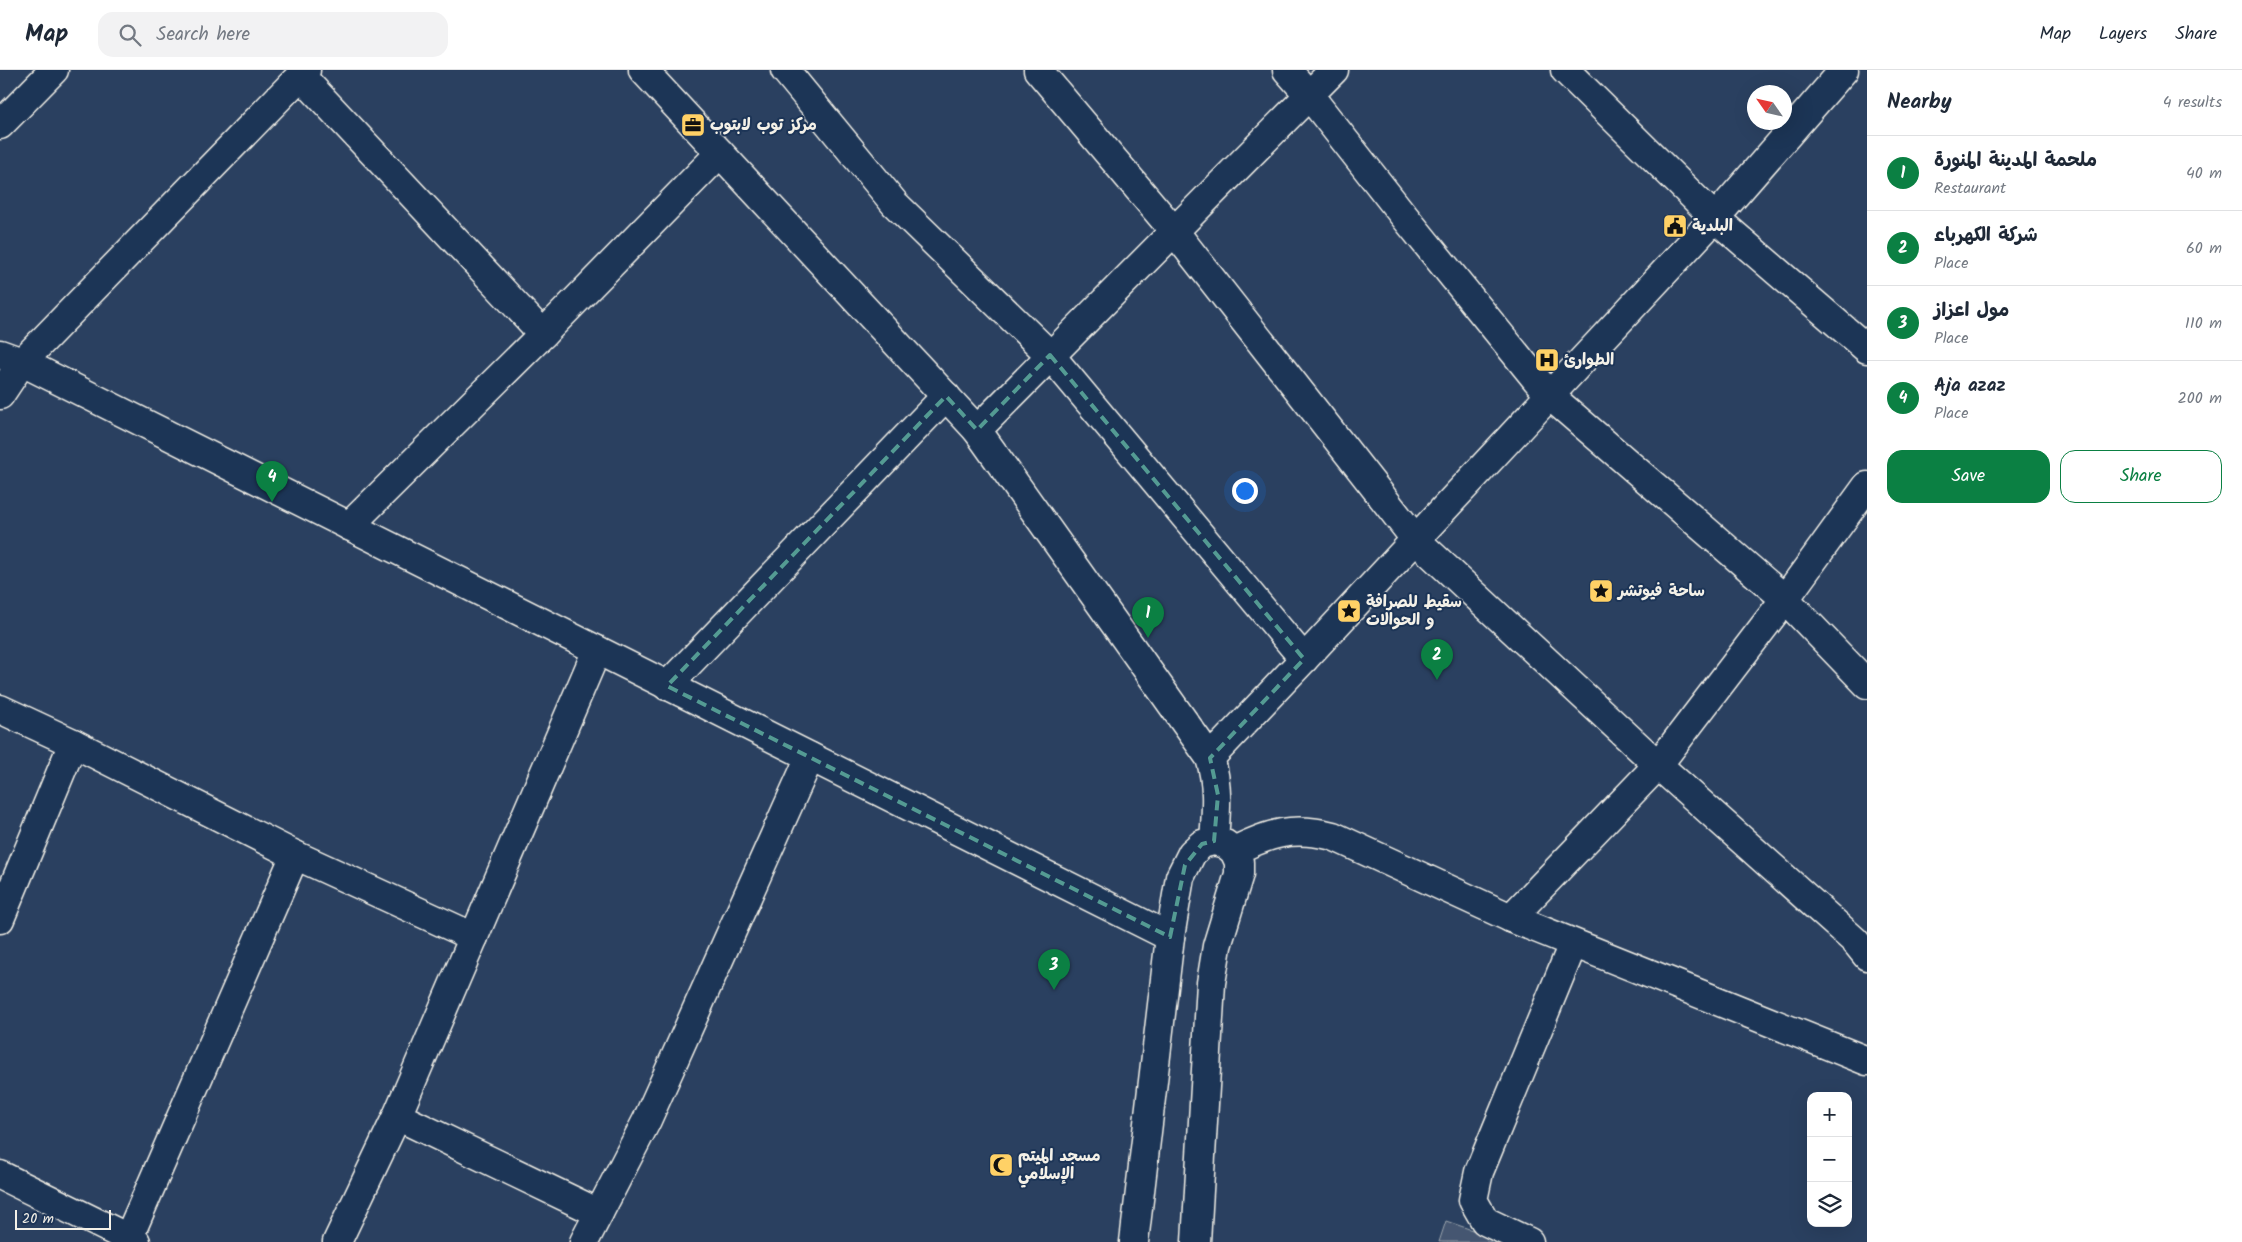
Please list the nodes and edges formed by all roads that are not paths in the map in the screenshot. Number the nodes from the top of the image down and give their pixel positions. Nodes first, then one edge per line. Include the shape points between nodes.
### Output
1 (54, 70) edge
2 (643, 70) edge
3 (785, 70) edge
4 (1038, 70) edge
5 (1287, 70) edge
6 (1334, 70) edge
7 (1565, 70) edge
8 (1844, 70) edge
9 (303, 73) edge
10 (1309, 95) junction
11 (0, 125) edge
12 (720, 153) junction
13 (1716, 218) junction
14 (1174, 231) junction
15 (543, 334) junction
16 (1867, 349) edge
17 (1050, 355) junction
18 (11, 358) edge
19 (0, 394) edge
20 (946, 396) junction
21 (1549, 396) junction
22 (977, 430) junction
23 (1867, 486) edge
24 (349, 526) junction
25 (1416, 540) junction
26 (1785, 600) junction
27 (597, 650) junction
28 (1304, 659) junction
29 (1867, 684) edge
30 (667, 686) junction
31 (0, 710) edge
32 (73, 743) junction
33 (810, 757) junction
34 (1210, 758) junction
35 (1658, 765) junction
36 (1224, 846) junction
37 (295, 854) junction
38 (1511, 918) junction
39 (0, 919) edge
40 (474, 937) junction
41 (1170, 937) junction
42 (1573, 944) junction
43 (1867, 956) edge
44 (1867, 1061) edge
45 (397, 1116) junction
46 (0, 1175) edge
47 (599, 1213) junction
48 (132, 1240) edge
49 (337, 1242) edge
50 (584, 1242) edge
51 (1134, 1242) edge
52 (1196, 1242) edge
53 (1529, 1242) edge

1 - 11 street
2 - 12 street
3 - 17 street via 895,204
4 - 14 street
5 - 10 street
6 - 10 street
7 - 13 street
8 - 13 street
9 - 15 street
9 - 18 street
10 - 14 street
10 - 21 street
12 - 15 street
12 - 20 street
13 - 16 street
13 - 21 street
14 - 17 street
14 - 25 street
15 - 24 street
17 - 22 street
17 - 28 street
18 - 19 street
18 - 24 street
20 - 22 street
20 - 30 street
21 - 25 street
21 - 26 street
22 - 34 street
23 - 26 street
24 - 27 street
25 - 28 street
25 - 35 street
26 - 29 street
26 - 35 street
27 - 30 street
27 - 40 street
28 - 34 street
30 - 33 street
31 - 32 street
32 - 37 street
32 - 39 street
33 - 41 street
33 - 47 street via 647,1120
34 - 36 street via 1216,776
35 - 38 street
35 - 43 street via 1855,941
36 - 38 street via 1281,832 1317,832 1348,842
36 - 41 street via 1202,844 1185,864
36 - 52 street via 1239,862 1239,874 1211,983
37 - 40 street
37 - 48 street
38 - 42 street
40 - 45 street
41 - 51 street
42 - 44 street
42 - 53 street via 1479,1172 1473,1200 1485,1221
45 - 47 street
45 - 49 street
46 - 48 street
47 - 50 street

